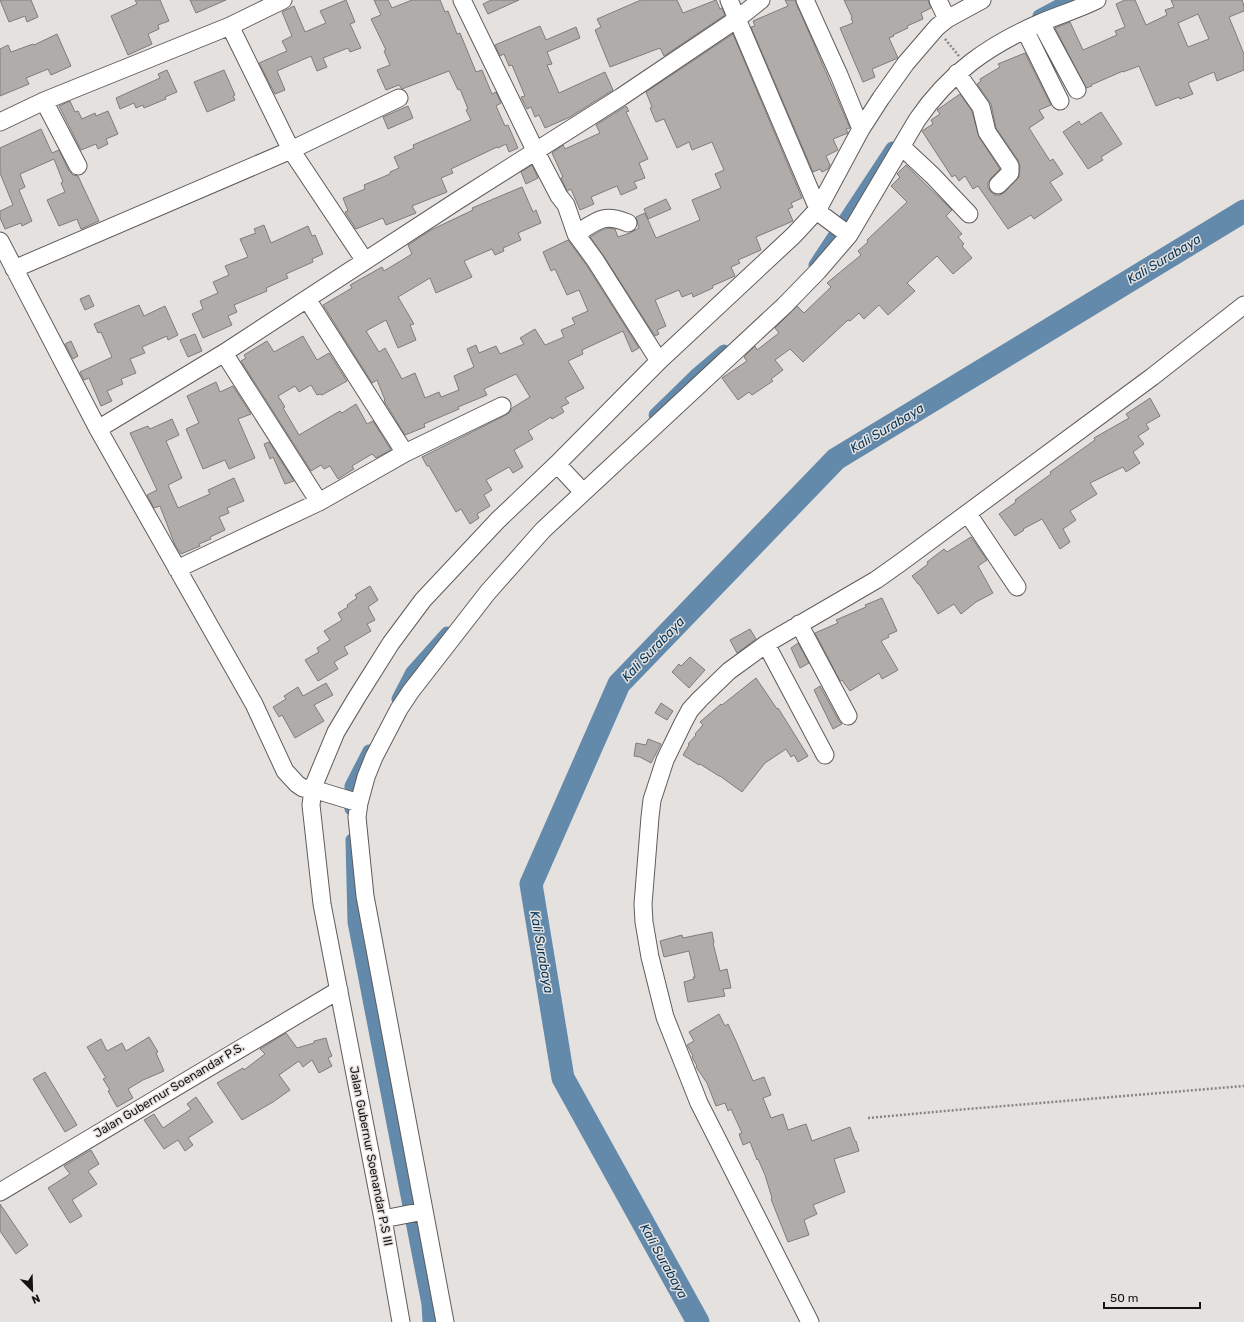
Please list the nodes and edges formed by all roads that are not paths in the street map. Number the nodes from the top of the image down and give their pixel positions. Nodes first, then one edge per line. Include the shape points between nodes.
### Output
1 (462, 0) edge
2 (729, 0) edge
3 (761, 0) edge
4 (805, 0) edge
5 (938, 0) edge
6 (982, 0) edge
7 (1097, 0) edge
8 (274, 2) edge
9 (1075, 5) edge
10 (737, 19) junction
11 (948, 19) junction
12 (1041, 23) junction
13 (230, 26) junction
14 (1025, 30) junction
15 (958, 65) junction
16 (1077, 90) dead end
17 (399, 98) dead end
18 (44, 101) junction
19 (1060, 101) dead end
20 (0, 122) edge
21 (861, 129) junction
22 (902, 147) junction
23 (291, 150) junction
24 (536, 152) junction
25 (78, 166) dead end
26 (998, 185) dead end
27 (820, 212) junction
28 (969, 214) dead end
29 (628, 223) dead end
30 (847, 233) junction
31 (576, 234) junction
32 (0, 241) edge
33 (366, 261) junction
34 (14, 269) junction
35 (307, 300) junction
36 (1244, 305) edge
37 (224, 353) junction
38 (659, 361) junction
39 (502, 406) dead end
40 (98, 429) junction
41 (405, 453) junction
42 (559, 466) junction
43 (582, 491) junction
44 (319, 502) junction
45 (968, 514) junction
46 (177, 568) junction
47 (1016, 587) dead end
48 (799, 624) junction
49 (766, 644) junction
50 (848, 716) dead end
51 (825, 755) dead end
52 (319, 791) junction
53 (357, 802) junction
54 (339, 990) junction
55 (0, 1192) edge
56 (422, 1211) junction
57 (387, 1218) junction
58 (401, 1322) edge
59 (445, 1322) edge
60 (810, 1322) edge

1 - 24 street
2 - 10 street
3 - 10 street
4 - 21 street
5 - 11 street
6 - 11 street, Jalan Gubernur Soenandar P.S III
7 - 9 street
8 - 13 street
9 - 12 street
10 - 24 street
10 - 27 street
11 - 21 street, Jalan Gubernur Soenandar P.S III via 937,27 906,63
12 - 14 street
12 - 16 street
13 - 18 street
13 - 23 street
14 - 15 street
14 - 19 street
15 - 22 street via 927,105
15 - 26 street via 981,107 987,132 1010,166 1010,173
17 - 23 street
18 - 20 street
18 - 25 street
21 - 27 street, Jalan Gubernur Soenandar P.S III
22 - 28 street
22 - 30 street
23 - 33 street
23 - 34 street
24 - 31 street via 566,205
24 - 33 street
27 - 30 street
27 - 38 street, Jalan Gubernur Soenandar P.S III
29 - 31 street via 616,218 607,218
30 - 43 street via 818,271 784,306
31 - 38 street
32 - 34 street
33 - 35 street
34 - 40 street
35 - 37 street
35 - 41 street
36 - 45 street
37 - 40 street
37 - 44 street
38 - 42 street, Jalan Gubernur Soenandar P.S III
39 - 41 street
40 - 46 street
41 - 44 street
42 - 43 street
42 - 52 street, Jalan Gubernur Soenandar P.S III via 498,520 423,600 391,644 336,732
43 - 53 street via 502,575 410,691 374,757
44 - 46 street
45 - 47 street
45 - 48 street via 876,580
46 - 52 street via 254,704 285,771 303,788
48 - 49 street
48 - 50 street
49 - 51 street
49 - 60 street via 730,671 690,710 665,760 652,800 643,904 644,922 665,1017 699,1103
52 - 53 street
52 - 54 street, Jalan Gubernur Soenandar P.S III via 311,805 322,904
53 - 56 street via 365,896
54 - 55 street, Jalan Gubernur Soenandar P.S.
54 - 57 street, Jalan Gubernur Soenandar P.S III
56 - 57 street
56 - 59 street
57 - 58 street, Jalan Gubernur Soenandar P.S III

